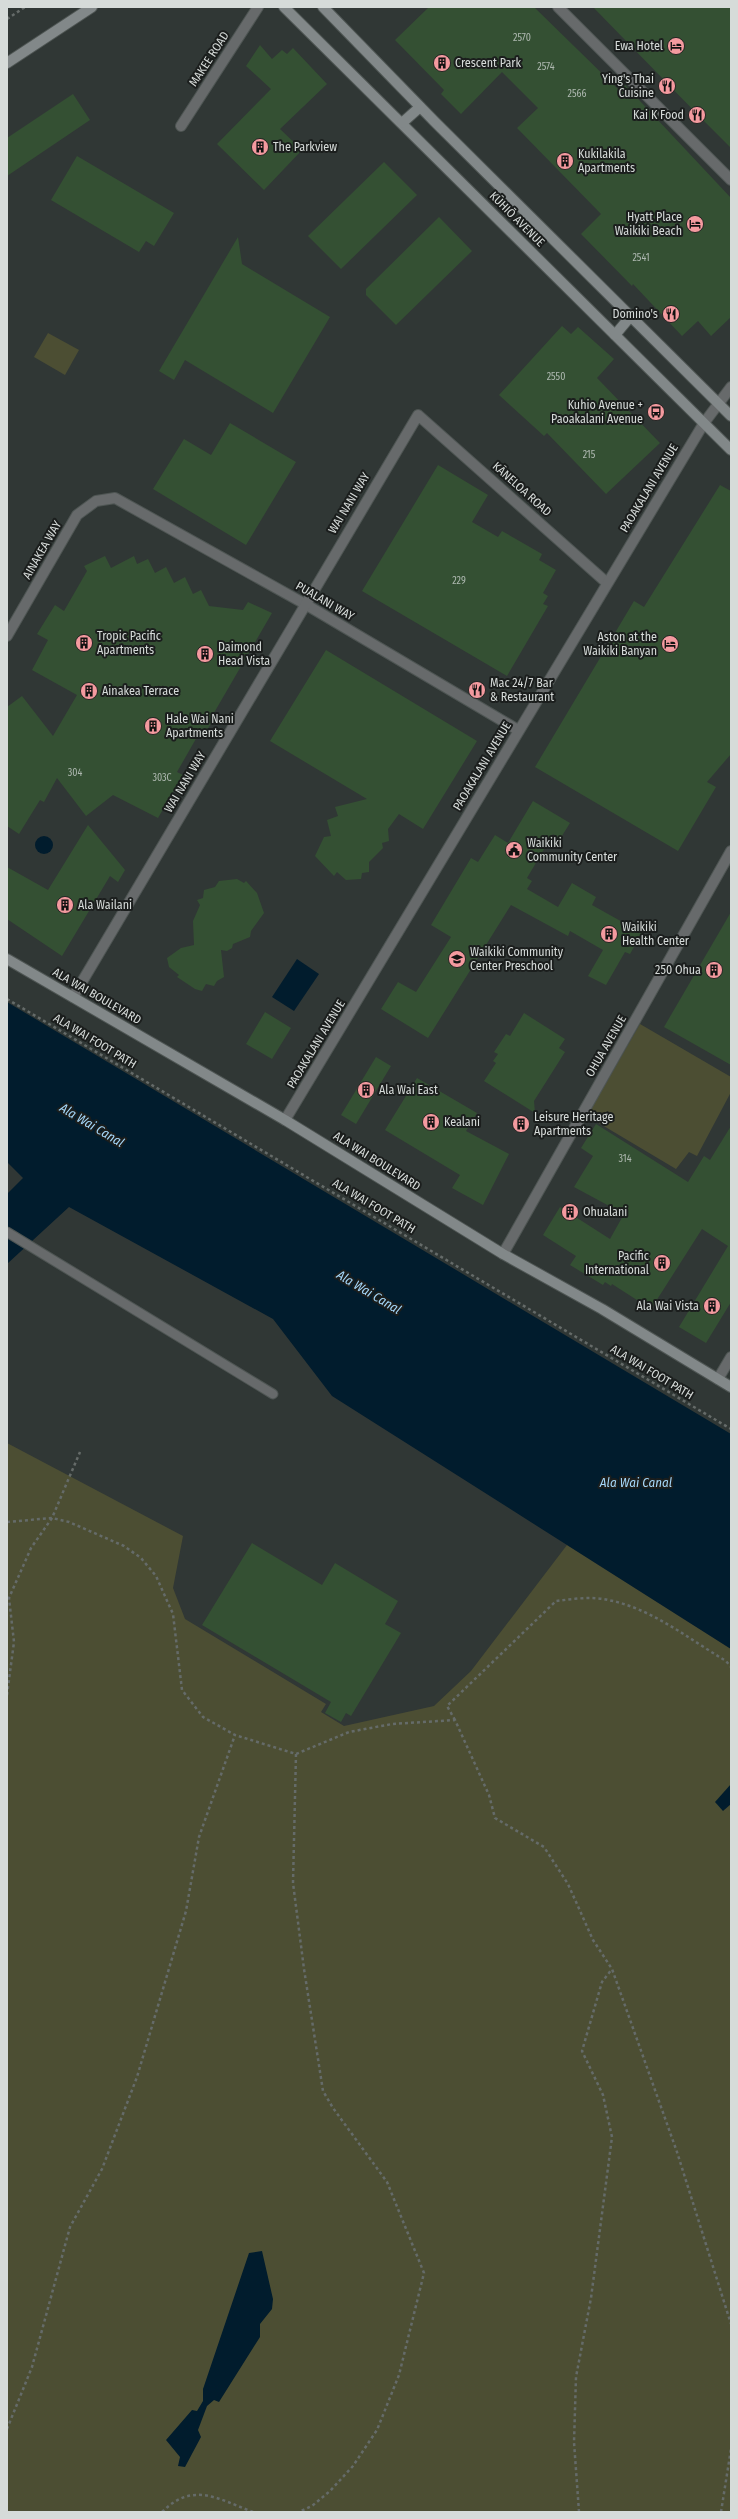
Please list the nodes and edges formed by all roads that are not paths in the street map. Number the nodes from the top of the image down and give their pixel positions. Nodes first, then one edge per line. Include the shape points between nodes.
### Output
1 (92, 7) edge
2 (258, 7) edge
3 (284, 7) edge
4 (323, 7) edge
5 (558, 7) edge
6 (7, 63) edge
7 (420, 106) junction
8 (402, 123) junction
9 (182, 126) dead end
10 (731, 180) edge
11 (630, 317) junction
12 (615, 335) junction
13 (731, 387) edge
14 (718, 405) junction
15 (418, 415) joint
16 (731, 416) edge
17 (704, 423) junction
18 (731, 450) edge
19 (115, 498) joint
20 (607, 583) junction
21 (305, 604) junction
22 (7, 636) edge
23 (518, 730) junction
24 (731, 851) edge
25 (7, 959) edge
26 (73, 997) junction
27 (285, 1120) junction
28 (7, 1232) edge
29 (503, 1254) junction
30 (731, 1357) edge
31 (718, 1379) junction
32 (731, 1387) edge
33 (273, 1394) dead end

1 - 6 street
2 - 9 street, MAKEE ROAD
3 - 8 street, KŪHIŌ AVENUE
4 - 7 street, KŪHIŌ AVENUE
5 - 10 street
7 - 8 street
7 - 11 street, KŪHIŌ AVENUE
8 - 12 street, KŪHIŌ AVENUE
11 - 12 street
11 - 14 street, KŪHIŌ AVENUE
12 - 17 street, KŪHIŌ AVENUE
13 - 14 street, PAOAKALANI AVENUE
14 - 16 street, KŪHIŌ AVENUE
14 - 17 street, PAOAKALANI AVENUE
15 - 20 street, KĀNELOA ROAD
15 - 21 street, WAI NANI WAY
17 - 18 street, KŪHIŌ AVENUE
17 - 20 street, PAOAKALANI AVENUE
19 - 21 street, PUALANI WAY
19 - 22 street, AINAKEA WAY via 96,501 77,515
20 - 23 street, PAOAKALANI AVENUE
21 - 23 street, PUALANI WAY
21 - 26 street, WAI NANI WAY
23 - 27 street, PAOAKALANI AVENUE
24 - 29 street, OHUA AVENUE
25 - 26 street, ALA WAI BOULEVARD
26 - 27 street, ALA WAI BOULEVARD
27 - 29 street, ALA WAI BOULEVARD
28 - 33 lane
29 - 31 street, ALA WAI BOULEVARD via 602,1309
30 - 31 street
31 - 32 street, ALA WAI BOULEVARD

